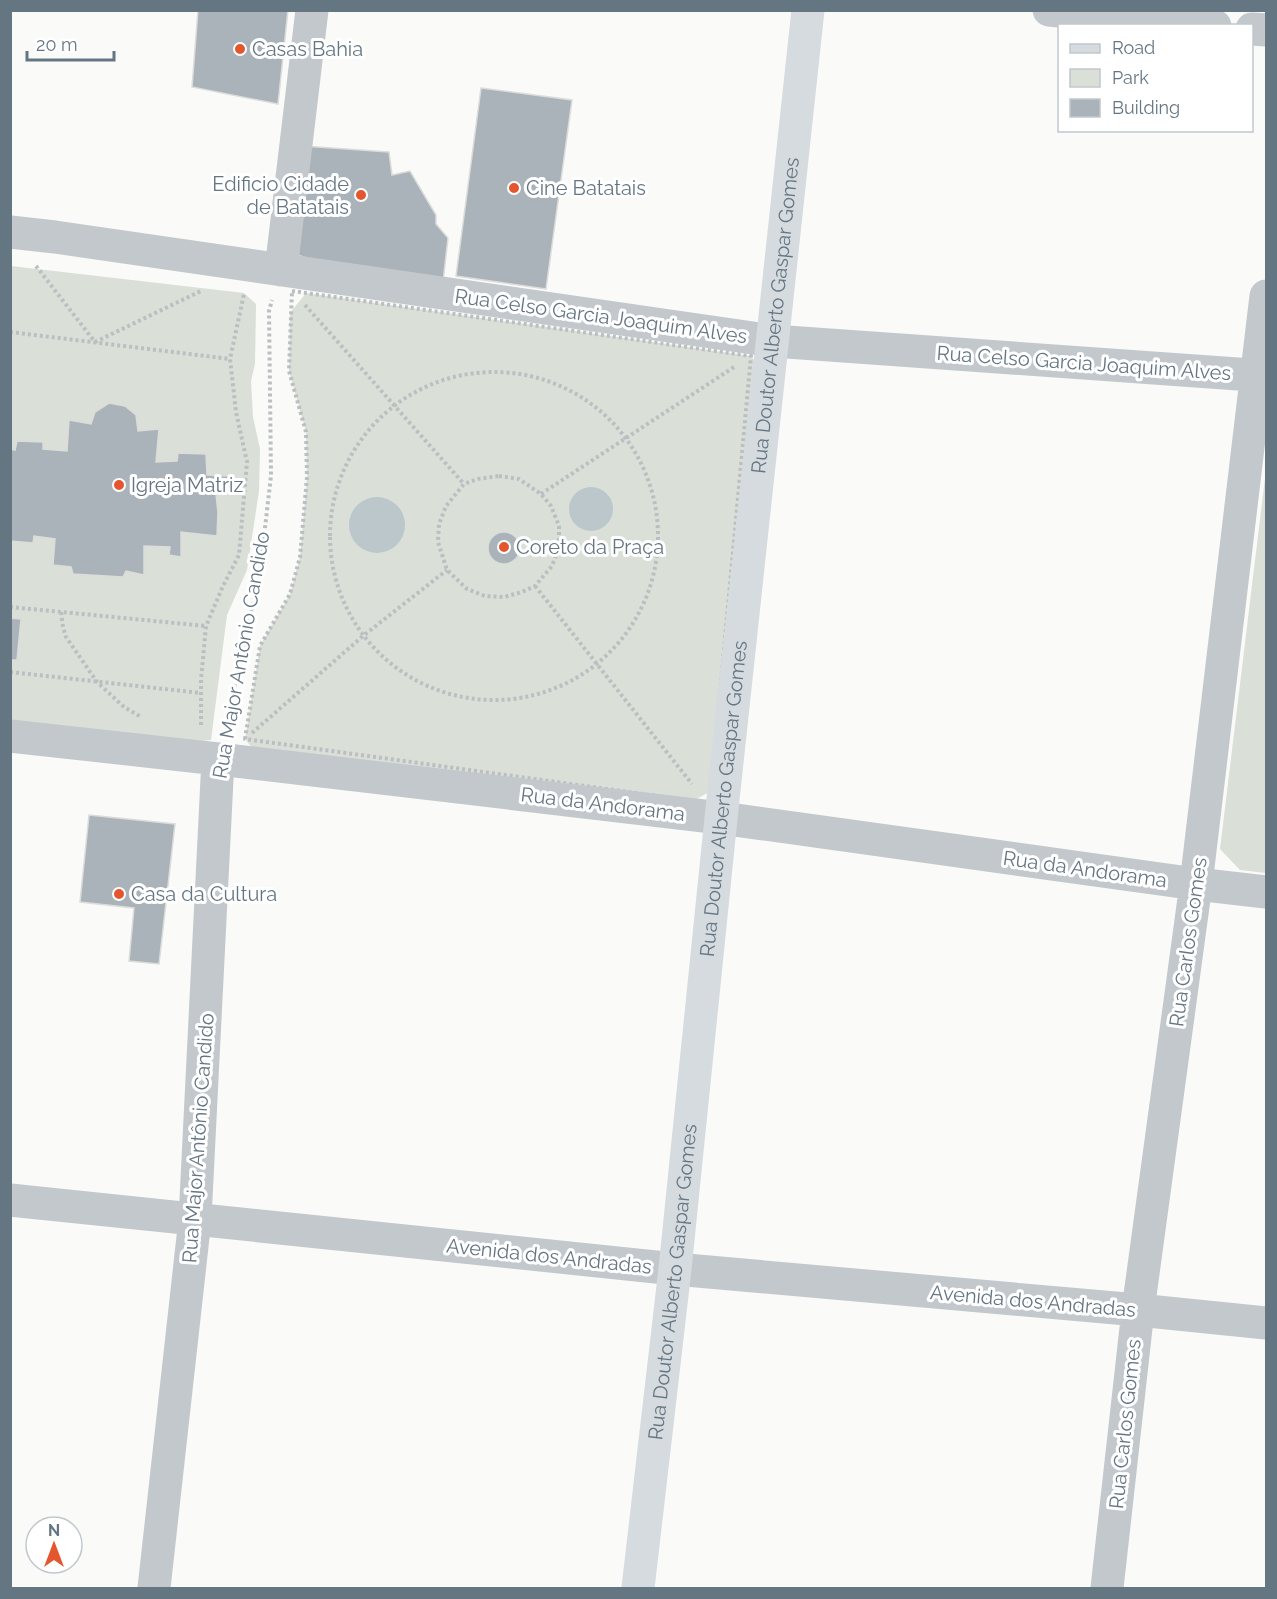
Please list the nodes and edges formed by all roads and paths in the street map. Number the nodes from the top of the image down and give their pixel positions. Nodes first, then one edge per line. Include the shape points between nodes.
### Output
1 (312, 10) edge
2 (808, 10) edge
3 (1048, 10) edge
4 (1194, 24) edge
5 (10, 232) edge
6 (32, 261) dead end
7 (286, 281) junction
8 (205, 289) dead end
9 (244, 293) dead end
10 (1266, 296) edge
11 (10, 332) edge
12 (95, 342) junction
13 (762, 348) junction
14 (230, 359) junction
15 (1262, 375) edge
16 (395, 405) junction
17 (626, 439) junction
18 (464, 484) junction
19 (542, 494) junction
20 (447, 570) junction
21 (535, 586) junction
22 (10, 607) edge
23 (61, 612) junction
24 (206, 627) junction
25 (363, 636) junction
26 (596, 663) junction
27 (10, 672) edge
28 (96, 682) junction
29 (201, 693) junction
30 (147, 721) dead end
31 (201, 732) dead end
32 (10, 736) edge
33 (245, 739) junction
34 (219, 759) junction
35 (693, 784) dead end
36 (710, 805) junction
37 (1196, 884) junction
38 (1266, 892) edge
39 (10, 1200) edge
40 (195, 1219) junction
41 (675, 1269) junction
42 (1138, 1310) junction
43 (1266, 1323) edge
44 (154, 1588) edge
45 (638, 1588) edge
46 (1107, 1588) edge

1 - 7 street
2 - 13 main road, Rua Doutor Alberto Gaspar Gomes
3 - 4 street
5 - 7 street, Rua Celso Garcia Joaquim Alves
6 - 12 path
7 - 13 street, Rua Celso Garcia Joaquim Alves
7 - 13 path
7 - 16 path
7 - 33 path via 288,371 306,432 308,477 300,557 290,594 260,646
7 - 34 path, Rua Major Antônio Candido via 269,311 271,476 260,571
8 - 12 path
9 - 14 path
10 - 15 street, Rua Carlos Gomes
11 - 12 path
12 - 14 path
13 - 15 street, Rua Celso Garcia Joaquim Alves
13 - 17 path
13 - 36 main road, Rua Doutor Alberto Gaspar Gomes
13 - 36 path
14 - 24 path via 246,462 239,555
15 - 37 street, Rua Carlos Gomes
16 - 17 path via 414,391 465,373 520,372 572,390 616,423
16 - 18 path
16 - 25 path via 370,425 341,471 328,524 333,578 355,628
17 - 19 path
17 - 26 path via 646,468 660,520 656,574 634,625
18 - 19 path via 499,476 519,479
18 - 20 path via 446,506 439,524 438,542
19 - 21 path via 559,526 559,547 552,566
20 - 21 path via 467,588 485,596 504,597
20 - 25 path
21 - 26 path
22 - 23 path
23 - 24 path
23 - 28 path via 66,637
24 - 29 path
25 - 26 path via 393,668 442,693 496,701 550,692
25 - 33 path
26 - 35 path
27 - 28 path
28 - 29 path
28 - 30 path
29 - 31 path
32 - 34 street, Rua da Andorama
33 - 36 path
34 - 36 street, Rua da Andorama
34 - 40 street, Rua Major Antônio Candido
36 - 37 street, Rua da Andorama
36 - 41 main road, Rua Doutor Alberto Gaspar Gomes
37 - 38 street, Rua da Andorama
37 - 42 street, Rua Carlos Gomes
39 - 40 street, Avenida dos Andradas
40 - 41 street, Avenida dos Andradas
40 - 44 street, Rua Major Antônio Candido
41 - 42 street, Avenida dos Andradas
41 - 45 main road, Rua Doutor Alberto Gaspar Gomes
42 - 43 street, Avenida dos Andradas
42 - 46 street, Rua Carlos Gomes

